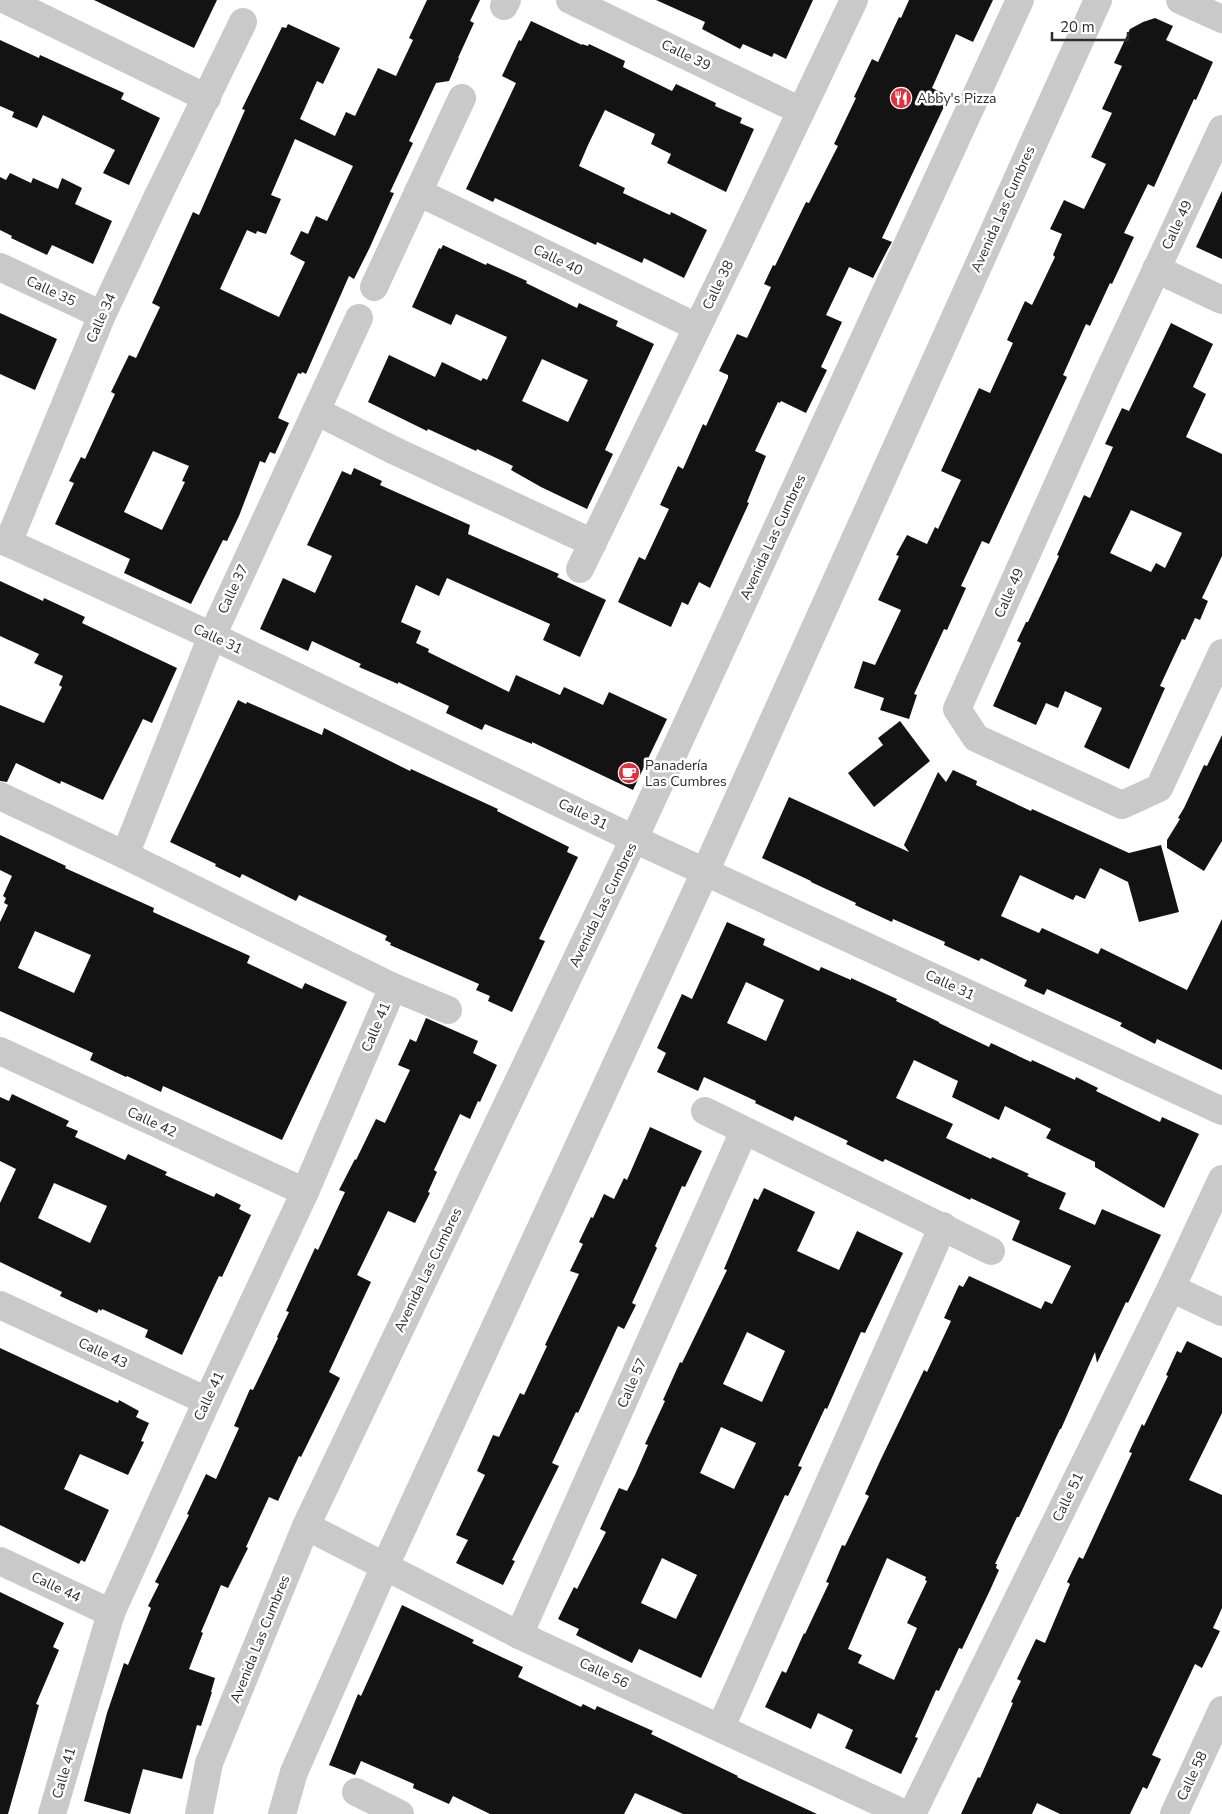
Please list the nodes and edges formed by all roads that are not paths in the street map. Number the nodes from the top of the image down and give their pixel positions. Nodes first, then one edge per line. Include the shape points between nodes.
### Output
1 (6, 0) edge
2 (570, 0) edge
3 (854, 0) edge
4 (1020, 0) edge
5 (1098, 0) edge
6 (1180, 0) edge
7 (1222, 19) edge
8 (243, 22) dead end
9 (207, 98) junction
10 (462, 98) dead end
11 (802, 111) junction
12 (1222, 128) edge
13 (418, 192) junction
14 (0, 267) edge
15 (1156, 269) junction
16 (374, 287) dead end
17 (1222, 300) edge
18 (102, 315) junction
19 (359, 318) dead end
20 (697, 328) junction
21 (316, 411) junction
22 (4, 541) edge
23 (593, 542) junction
24 (580, 569) dead end
25 (212, 636) junction
26 (1222, 653) edge
27 (0, 796) edge
28 (634, 839) junction
29 (124, 854) junction
30 (705, 872) junction
31 (393, 987) junction
32 (448, 1010) dead end
33 (0, 1051) edge
34 (705, 1111) dead end
35 (1222, 1111) edge
36 (744, 1131) junction
37 (1222, 1179) edge
38 (305, 1192) junction
39 (943, 1226) junction
40 (991, 1251) dead end
41 (1171, 1288) junction
42 (0, 1305) edge
43 (1222, 1312) edge
44 (206, 1401) junction
45 (306, 1526) junction
46 (0, 1561) edge
47 (385, 1566) junction
48 (111, 1613) junction
49 (520, 1635) junction
50 (1222, 1710) edge
51 (720, 1727) junction
52 (356, 1792) dead end
53 (52, 1814) edge
54 (199, 1814) edge
55 (282, 1814) edge
56 (400, 1814) edge
57 (905, 1814) edge
58 (912, 1814) edge
59 (1174, 1814) edge

1 - 9 street
2 - 11 street, Calle 39
3 - 11 street, Calle 38
4 - 28 street, Avenida Las Cumbres
5 - 30 street, Avenida Las Cumbres
6 - 7 street
8 - 9 street, Calle 34
9 - 18 street, Calle 34
10 - 13 street
11 - 20 street, Calle 38
12 - 15 street, Calle 49
13 - 16 street
13 - 20 street, Calle 40
14 - 18 street, Calle 35
15 - 17 street
15 - 26 street, Calle 49 via 957,709 976,738 1122,805 1159,788
18 - 22 street, Calle 34
19 - 21 street, Calle 37
20 - 23 street, Calle 38
21 - 23 street
21 - 25 street, Calle 37
22 - 25 street, Calle 31
23 - 24 street, Calle 38
25 - 28 street, Calle 31
25 - 29 street, Calle 37
27 - 29 street, Calle 41
28 - 30 street, Calle 31
28 - 45 street, Avenida Las Cumbres
29 - 31 street, Calle 41
30 - 35 street, Calle 31
30 - 47 street, Avenida Las Cumbres
31 - 32 street, Calle 41
31 - 38 street, Calle 41
33 - 38 street, Calle 42
34 - 36 street
36 - 39 street
36 - 49 street, Calle 57
37 - 41 street, Calle 51
38 - 44 street, Calle 41
39 - 40 street
39 - 51 street
41 - 43 street
41 - 58 street, Calle 51
42 - 44 street, Calle 43
44 - 48 street, Calle 41
45 - 47 street, Calle 56
45 - 54 street, Avenida Las Cumbres via 209,1763
46 - 48 street, Calle 44
47 - 49 street, Calle 56
47 - 55 street, Avenida Las Cumbres via 294,1772
48 - 53 street, Calle 41
49 - 51 street, Calle 56
50 - 59 street, Calle 58
51 - 57 street, Calle 56
52 - 56 street

